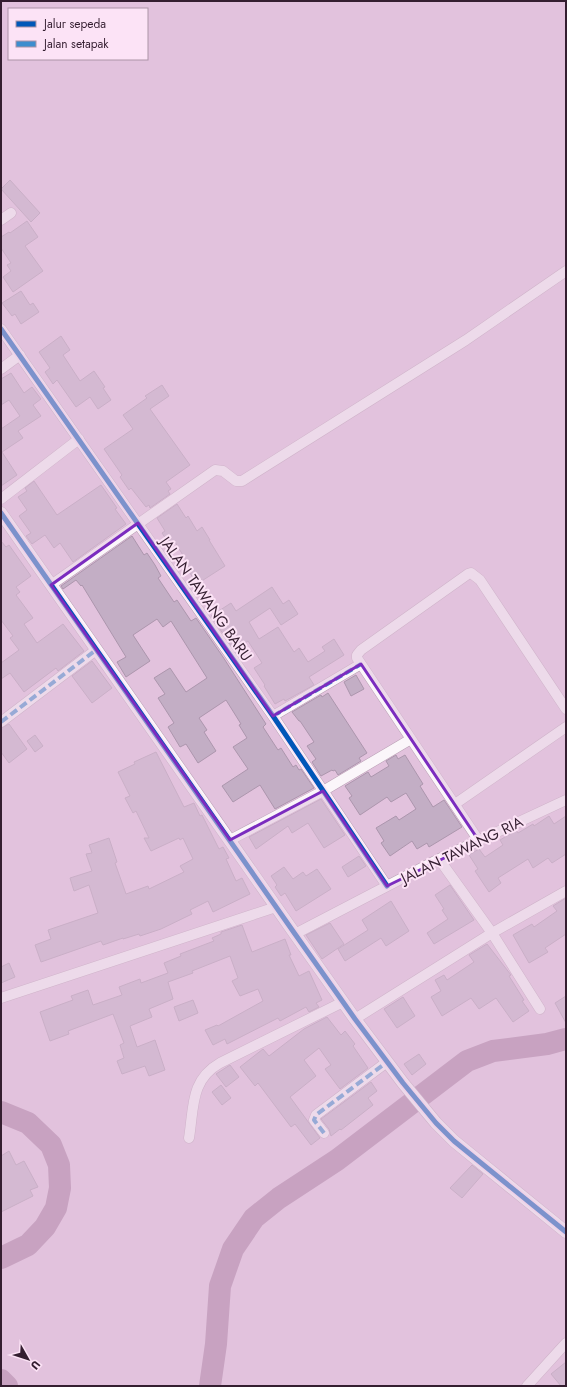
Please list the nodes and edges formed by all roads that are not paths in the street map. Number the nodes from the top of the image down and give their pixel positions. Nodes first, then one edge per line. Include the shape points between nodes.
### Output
1 (11, 213) dead end
2 (1, 220) edge
3 (566, 271) edge
4 (1, 329) edge
5 (20, 355) junction
6 (1, 369) edge
7 (79, 439) junction
8 (1, 499) edge
9 (1, 513) edge
10 (138, 523) junction
11 (51, 585) junction
12 (96, 650) junction
13 (361, 664) junction
14 (566, 709) edge
15 (273, 716) junction
16 (1, 722) edge
17 (566, 728) edge
18 (411, 739) junction
19 (323, 790) junction
20 (566, 800) edge
21 (455, 804) junction
22 (230, 840) junction
23 (479, 840) junction
24 (440, 860) junction
25 (387, 886) junction
26 (566, 891) edge
27 (276, 907) junction
28 (492, 933) junction
29 (295, 934) junction
30 (1, 998) edge
31 (343, 1002) junction
32 (540, 1009) dead end
33 (355, 1019) junction
34 (387, 1062) junction
35 (324, 1133) dead end
36 (189, 1138) dead end
37 (566, 1232) edge
38 (566, 1343) edge
39 (526, 1386) edge

1 - 2 street
3 - 10 street via 466,340 242,481 236,481 223,471 215,470
4 - 5 street, JALAN TAWANG BARU
5 - 6 street
5 - 7 street, JALAN TAWANG BARU
7 - 8 street
7 - 10 street, JALAN TAWANG BARU
9 - 11 street
10 - 11 street
10 - 15 street, JALAN TAWANG BARU
11 - 12 street
12 - 16 street
12 - 22 street
13 - 14 street via 357,658 361,650 471,574 480,580
13 - 15 street
13 - 18 street
15 - 19 street, JALAN TAWANG BARU
17 - 21 street
18 - 19 street
18 - 21 street
19 - 22 street
19 - 25 street, JALAN TAWANG BARU
20 - 23 street, JALAN TAWANG RIA
21 - 23 street
22 - 27 street
23 - 24 street, JALAN TAWANG RIA
24 - 25 street, JALAN TAWANG RIA
24 - 28 street
25 - 29 street, JALAN TAWANG RIA
26 - 28 street
27 - 29 street
27 - 30 street
28 - 32 street
28 - 33 street
29 - 31 street
31 - 33 street
31 - 36 street via 220,1063 203,1075 196,1090
33 - 34 street
34 - 35 street via 316,1115 314,1120
34 - 37 street via 436,1123 454,1141
38 - 39 street

